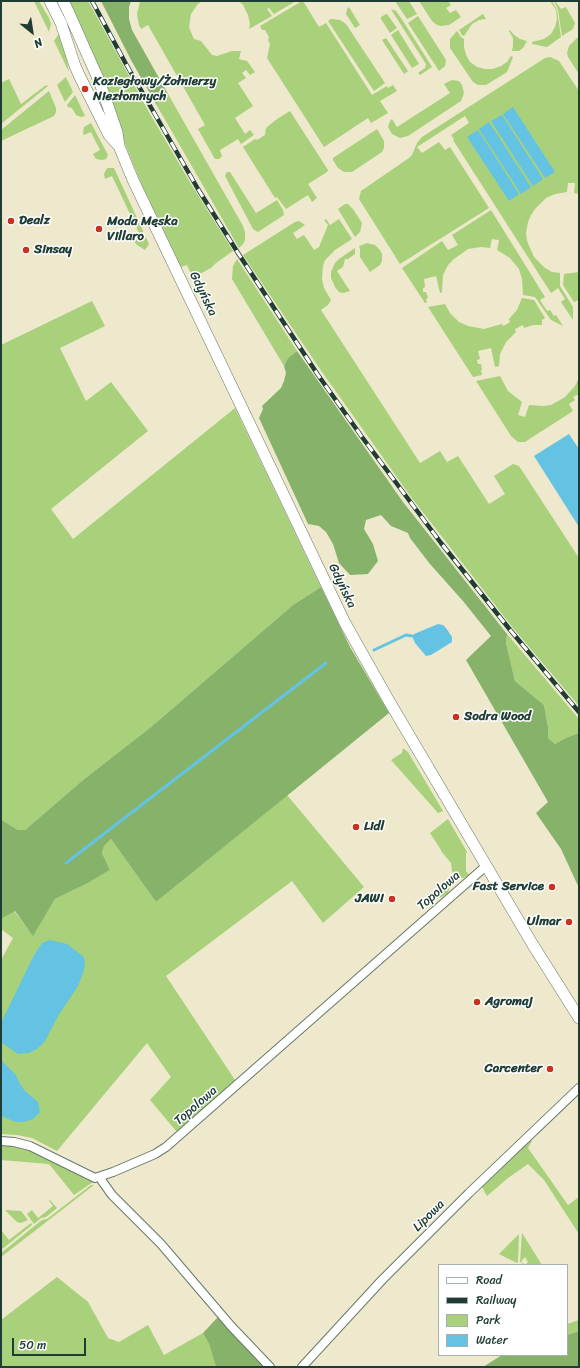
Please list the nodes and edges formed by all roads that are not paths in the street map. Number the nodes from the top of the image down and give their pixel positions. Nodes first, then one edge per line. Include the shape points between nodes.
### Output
1 (50, 1) edge
2 (63, 1) edge
3 (119, 146) junction
4 (486, 866) junction
5 (579, 1018) edge
6 (579, 1088) edge
7 (1, 1141) edge
8 (101, 1177) junction
9 (270, 1367) edge
10 (302, 1367) edge

1 - 3 main road, Gdyńska via 83,83 109,134
2 - 3 main road, Gdyńska via 100,83 118,132
3 - 4 main road, Gdyńska via 139,194 344,623
4 - 5 main road, Gdyńska
4 - 8 street, Topolowa via 166,1148
6 - 10 street, Lipowa via 382,1280
7 - 8 street via 30,1146 95,1178
8 - 9 street via 112,1195 161,1244

